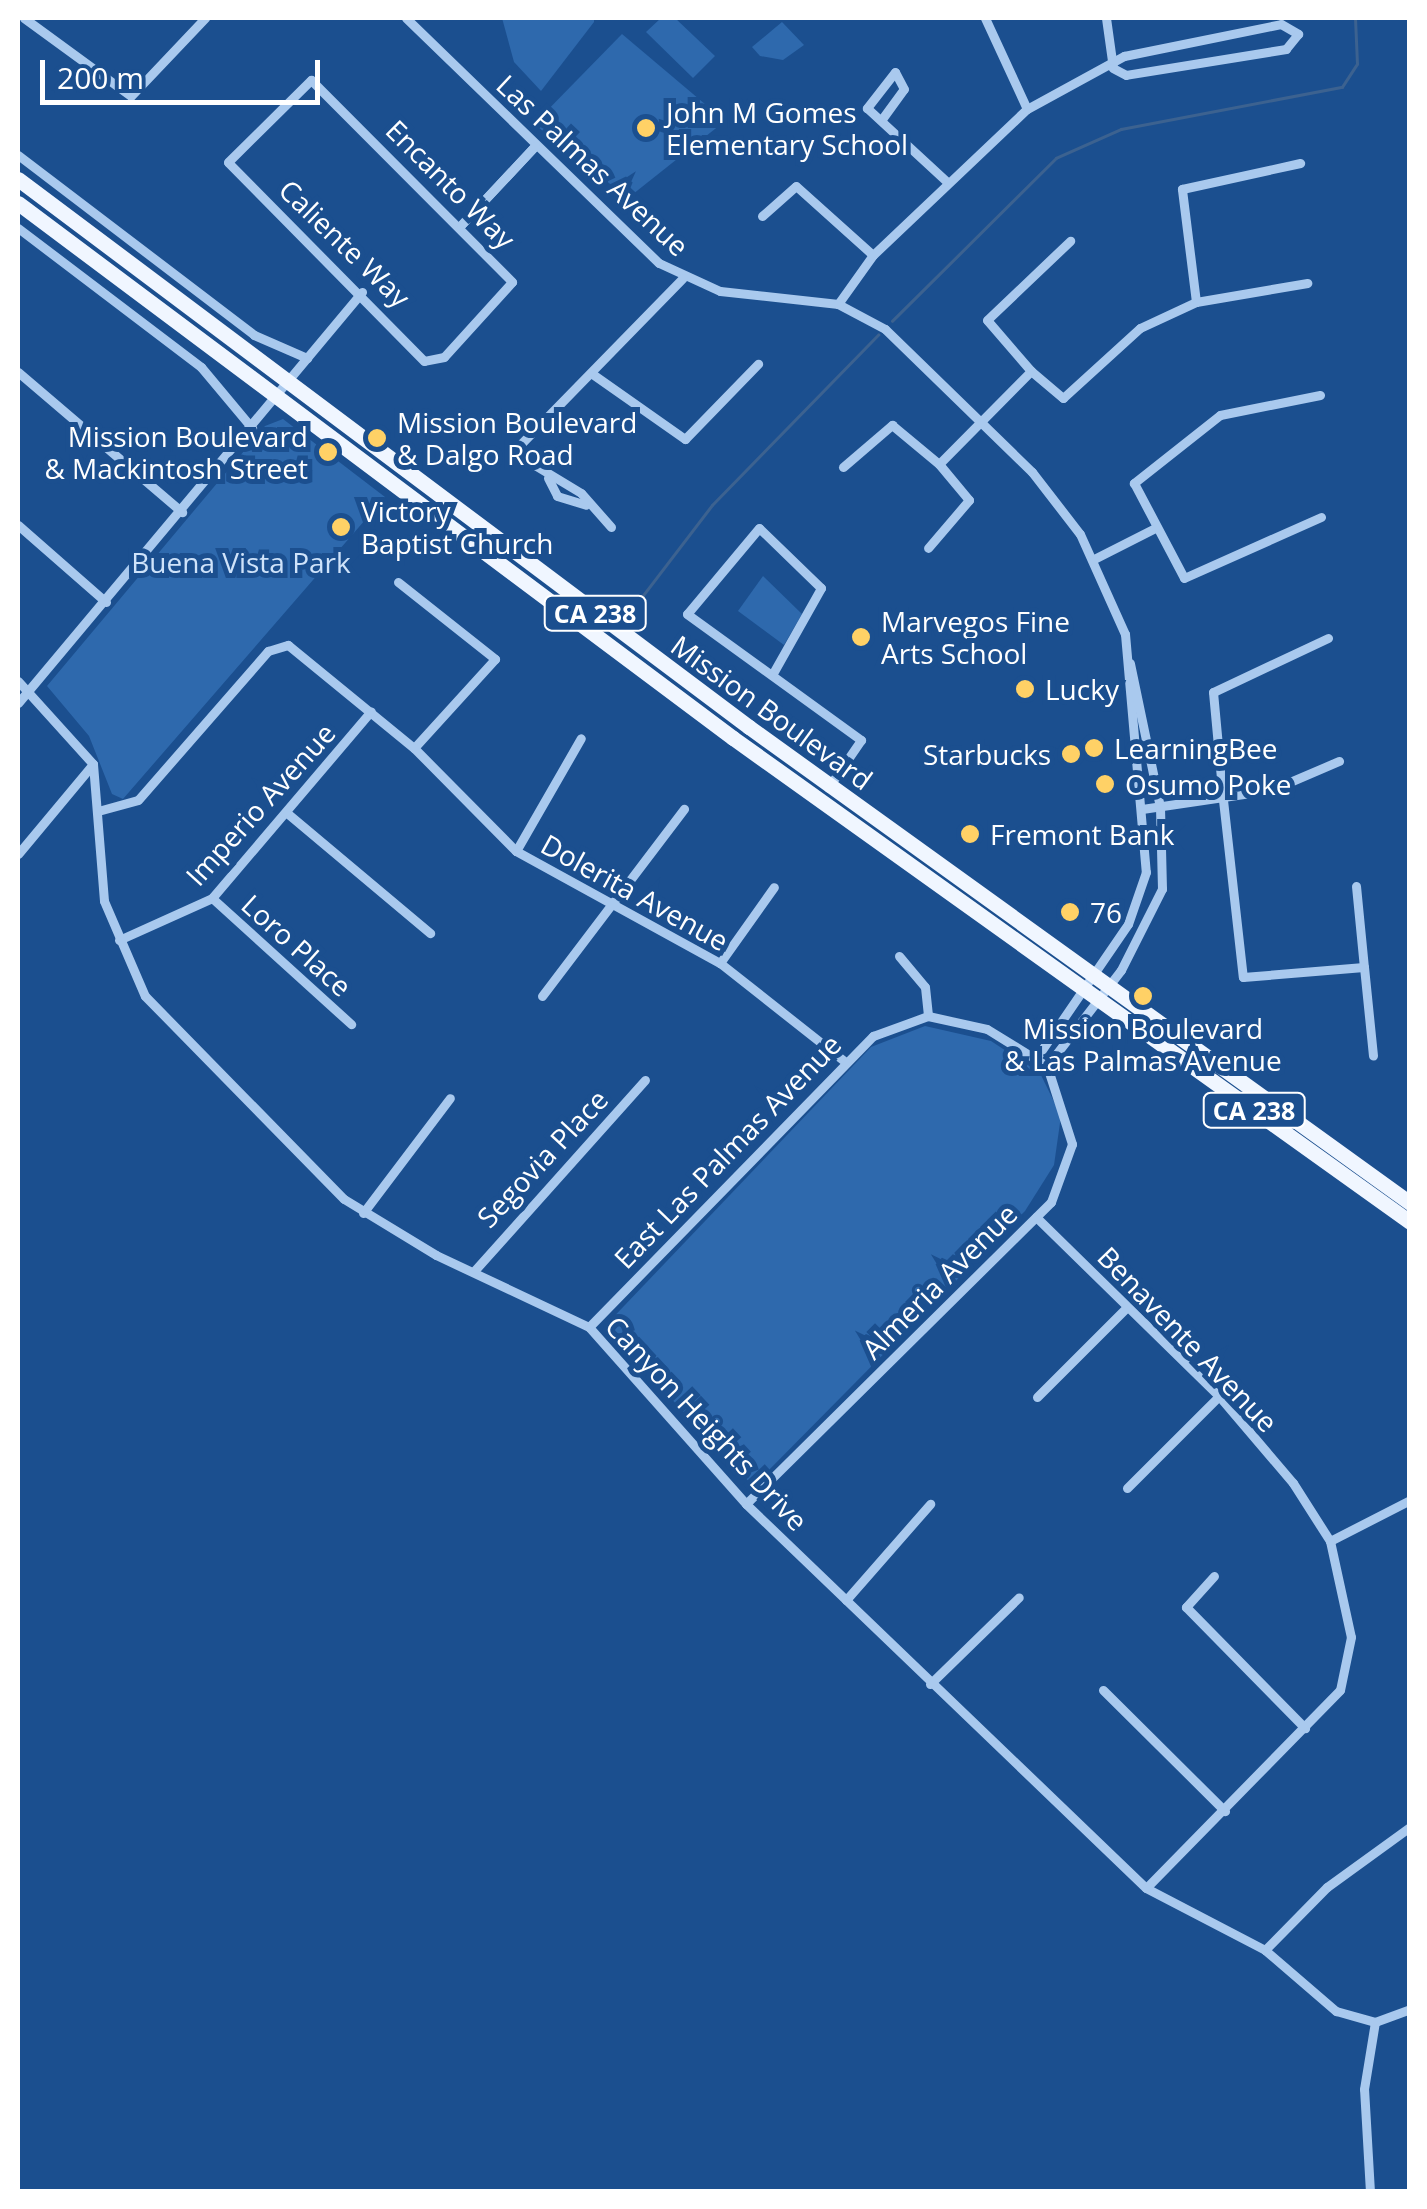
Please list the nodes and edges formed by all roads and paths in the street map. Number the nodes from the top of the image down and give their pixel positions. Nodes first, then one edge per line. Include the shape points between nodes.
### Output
1 (24, 18) edge
2 (205, 18) edge
3 (406, 18) edge
4 (985, 18) edge
5 (1106, 18) edge
6 (1113, 68) junction
7 (311, 80) joint
8 (1027, 108) junction
9 (882, 119) junction
10 (535, 146) junction
11 (18, 155) edge
12 (1300, 163) dead end
13 (18, 179) edge
14 (946, 181) junction
15 (18, 203) edge
16 (762, 216) dead end
17 (460, 224) junction
18 (18, 228) edge
19 (1070, 241) dead end
20 (873, 255) junction
21 (683, 278) junction
22 (1307, 283) dead end
23 (362, 292) junction
24 (1196, 302) junction
25 (838, 304) junction
26 (307, 358) junction
27 (424, 361) joint
28 (758, 364) dead end
29 (1031, 371) junction
30 (18, 372) edge
31 (591, 373) junction
32 (286, 382) junction
33 (1320, 395) dead end
34 (276, 399) junction
35 (982, 421) junction
36 (252, 428) junction
37 (940, 464) junction
38 (843, 466) dead end
39 (548, 478) junction
40 (586, 506) junction
41 (182, 512) junction
42 (1321, 517) dead end
43 (18, 525) edge
44 (611, 526) dead end
45 (1155, 528) junction
46 (928, 548) dead end
47 (1094, 558) junction
48 (398, 582) dead end
49 (106, 602) junction
50 (1328, 638) dead end
51 (1130, 663) junction
52 (772, 675) junction
53 (18, 681) edge
54 (30, 692) junction
55 (18, 703) edge
56 (371, 711) junction
57 (581, 738) dead end
58 (414, 748) junction
59 (1339, 761) dead end
60 (93, 764) junction
61 (830, 785) junction
62 (819, 800) junction
63 (1223, 800) junction
64 (1160, 807) junction
65 (1142, 808) junction
66 (684, 809) dead end
67 (98, 811) junction
68 (287, 813) junction
69 (516, 851) junction
70 (18, 854) edge
71 (1356, 886) dead end
72 (774, 887) dead end
73 (212, 898) junction
74 (615, 907) junction
75 (430, 932) dead end
76 (120, 940) junction
77 (899, 956) dead end
78 (720, 963) junction
79 (1364, 967) junction
80 (1094, 974) junction
81 (1109, 984) junction
82 (1091, 994) junction
83 (542, 996) dead end
84 (928, 1016) junction
85 (351, 1024) dead end
86 (1373, 1056) dead end
87 (1038, 1057) junction
88 (843, 1060) junction
89 (1047, 1066) junction
90 (645, 1080) dead end
91 (450, 1098) dead end
92 (1410, 1202) edge
93 (363, 1214) junction
94 (1036, 1217) junction
95 (1410, 1222) edge
96 (475, 1270) junction
97 (1127, 1307) junction
98 (589, 1327) junction
99 (1037, 1396) dead end
100 (1219, 1396) junction
101 (1127, 1488) dead end
102 (1410, 1500) edge
103 (746, 1504) junction
104 (930, 1504) dead end
105 (1330, 1541) junction
106 (1214, 1576) dead end
107 (1020, 1597) dead end
108 (846, 1600) junction
109 (930, 1684) junction
110 (1103, 1690) dead end
111 (1305, 1728) junction
112 (1225, 1811) junction
113 (1410, 1827) edge
114 (1146, 1888) junction
115 (1265, 1950) junction
116 (1410, 2010) edge
117 (1375, 2022) junction
118 (1370, 2192) edge

1 - 2 street via 131,96
3 - 10 street, Las Palmas Avenue
4 - 8 street
5 - 6 street
6 - 6 street via 1126,75 1286,49 1298,34 1282,24 1124,56
6 - 8 street
7 - 17 street, Encanto Way
7 - 23 street, Caliente Way via 228,162
8 - 14 street
9 - 9 street via 904,89 895,72 867,98
9 - 14 street
10 - 17 street
10 - 21 street, Las Palmas Avenue
11 - 26 street via 254,335
12 - 24 street via 1182,189
13 - 32 main road, Mission Boulevard / CA 238
14 - 20 street
15 - 34 main road, Mission Boulevard / CA 238
16 - 20 street via 796,186
17 - 27 street, Encanto Way via 512,282 444,357
18 - 36 street via 201,367
19 - 29 street via 986,320
20 - 25 street
21 - 25 street, Las Palmas Avenue
21 - 31 street
22 - 24 street
23 - 26 street
23 - 27 street, Caliente Way
24 - 29 street via 1140,328 1062,398
25 - 35 street, Las Palmas Avenue via 904,345
26 - 32 street
28 - 31 street via 684,440
29 - 35 street
30 - 41 street
31 - 39 street via 513,452
32 - 34 street
32 - 61 main road, Mission Boulevard / CA 238
33 - 45 street via 1220,414 1134,483
34 - 36 street
34 - 62 main road, Mission Boulevard / CA 238
35 - 37 street
35 - 47 street, Las Palmas Avenue via 1056,501
36 - 41 street
37 - 38 street via 892,424
37 - 46 street via 969,500
39 - 40 street via 581,493
39 - 40 street via 557,496
40 - 44 street
41 - 49 street
42 - 45 street via 1184,578
43 - 49 street
45 - 47 street
47 - 51 street, Las Palmas Avenue
48 - 58 street via 496,659
49 - 54 street
50 - 63 street via 1213,692
51 - 64 street, Las Palmas Avenue
51 - 65 street, Las Palmas Avenue
52 - 52 street via 822,588 759,528 687,614
52 - 61 street via 861,740
53 - 54 street
54 - 55 street
54 - 60 street
56 - 58 street, Dolerita Avenue
56 - 67 street, Dolerita Avenue via 298,650 275,646 148,790 117,812
56 - 68 street, Imperio Avenue
57 - 69 street
58 - 69 street, Dolerita Avenue
59 - 63 street
60 - 67 street, Canyon Heights Drive
60 - 70 street
61 - 62 street
61 - 80 main road, Mission Boulevard / CA 238
62 - 82 main road, Mission Boulevard / CA 238
63 - 64 street
63 - 79 street via 1244,977
64 - 65 street
64 - 81 street, Las Palmas Avenue via 1160,902
65 - 80 street, Las Palmas Avenue via 1142,891
66 - 74 street
67 - 76 street, Canyon Heights Drive via 104,901
68 - 73 street, Imperio Avenue
68 - 75 street
69 - 74 street, Dolerita Avenue
71 - 79 street
72 - 78 street
73 - 76 street, Imperio Avenue
73 - 85 street, Loro Place
74 - 78 street, Dolerita Avenue
74 - 83 street
76 - 93 street, Canyon Heights Drive via 145,996
77 - 84 street via 925,987
78 - 88 street, Dolerita Avenue
79 - 86 street
80 - 81 main road, Mission Boulevard / CA 238
80 - 82 street
81 - 82 street, Las Palmas Avenue
81 - 92 main road, Mission Boulevard / CA 238
82 - 87 street
82 - 89 street
82 - 95 main road, Mission Boulevard / CA 238
84 - 87 street via 986,1029
84 - 88 street, East Las Palmas Avenue via 873,1036
87 - 89 street, Almeria Avenue
88 - 98 street, East Las Palmas Avenue
89 - 94 street, Almeria Avenue via 1072,1144 1065,1176
90 - 96 street, Segovia Place
91 - 93 street
93 - 96 street, Canyon Heights Drive
94 - 97 street, Benavente Avenue
94 - 103 street, Almeria Avenue
96 - 98 street, Canyon Heights Drive
97 - 99 street
97 - 100 street, Benavente Avenue
98 - 103 street, Canyon Heights Drive
100 - 101 street
100 - 105 street, Benavente Avenue
102 - 105 street
103 - 108 street, Canyon Heights Drive
104 - 108 street
105 - 111 street, Benavente Avenue via 1351,1636 1340,1690
106 - 111 street via 1186,1607
107 - 109 street
108 - 109 street, Canyon Heights Drive
109 - 114 street, Canyon Heights Drive
110 - 112 street
111 - 112 street, Benavente Avenue
112 - 114 street, Benavente Avenue
113 - 115 street via 1327,1887
114 - 115 street, Canyon Heights Drive
115 - 117 street, Canyon Heights Drive via 1336,2010
116 - 117 street
117 - 118 street via 1364,2089

